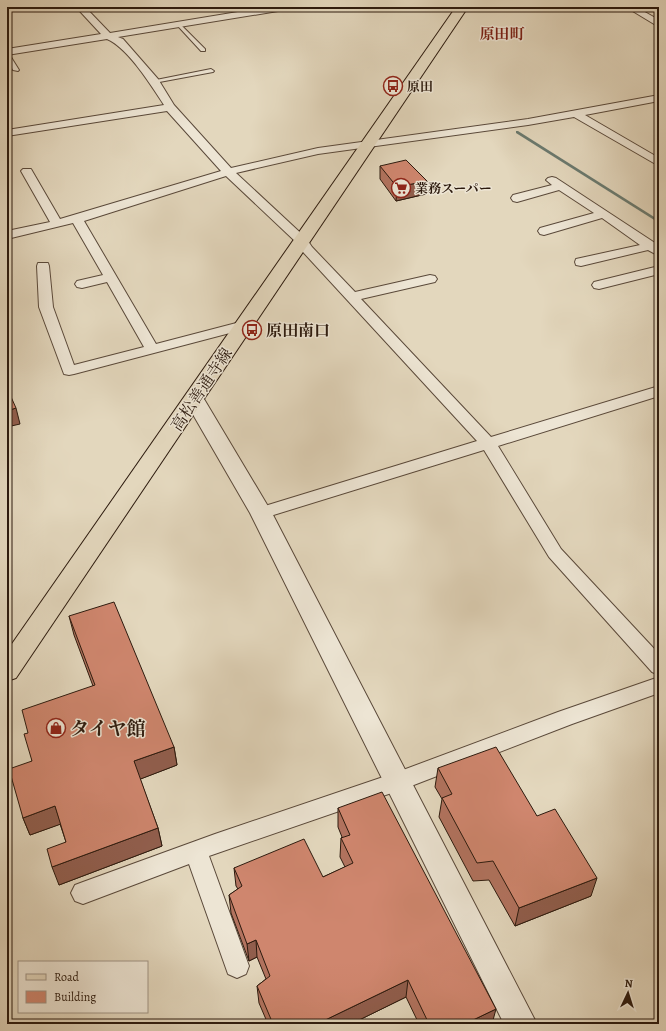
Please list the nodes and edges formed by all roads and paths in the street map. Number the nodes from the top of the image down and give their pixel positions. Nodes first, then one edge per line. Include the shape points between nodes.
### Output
1 (80, 7) edge
2 (284, 7) edge
3 (462, 7) edge
4 (630, 7) edge
5 (178, 24) junction
6 (659, 24) edge
7 (107, 35) junction
8 (203, 50) dead end
9 (7, 53) edge
10 (16, 70) dead end
11 (211, 71) dead end
12 (154, 81) junction
13 (659, 98) edge
14 (170, 106) junction
15 (575, 113) junction
16 (7, 133) edge
17 (367, 145) junction
18 (659, 163) edge
19 (28, 171) dead end
20 (228, 172) junction
21 (517, 198) dead end
22 (604, 214) junction
23 (78, 219) junction
24 (57, 224) junction
25 (544, 231) dead end
26 (7, 235) edge
27 (302, 241) junction
28 (655, 249) edge
29 (581, 262) dead end
30 (43, 266) dead end
31 (659, 270) edge
32 (111, 278) junction
33 (430, 279) dead end
34 (82, 284) dead end
35 (599, 285) dead end
36 (351, 297) junction
37 (244, 325) junction
38 (152, 349) junction
39 (659, 391) edge
40 (194, 399) junction
41 (488, 443) junction
42 (261, 513) junction
43 (659, 667) edge
44 (7, 671) edge
45 (659, 685) edge
46 (398, 781) junction
47 (196, 851) junction
48 (83, 893) dead end
49 (237, 966) dead end
50 (521, 1024) edge

1 - 7 street
2 - 5 street
3 - 17 main road, 高松善通寺線
4 - 6 street
5 - 7 street
5 - 8 lane
7 - 9 street
7 - 12 street via 120,41
9 - 10 lane
11 - 12 lane
12 - 14 street
13 - 15 street
14 - 16 street
14 - 20 street
15 - 17 street
15 - 18 street
17 - 20 street via 318,151
17 - 27 main road, 高松善通寺線
19 - 24 street
20 - 23 street
20 - 27 street
21 - 22 street via 556,183
22 - 25 street
22 - 28 street
23 - 24 street
23 - 32 street
24 - 26 street
27 - 36 street
27 - 37 main road, 高松善通寺線
28 - 29 street
30 - 38 street via 46,307 69,371
31 - 35 street
32 - 34 street
32 - 38 street
33 - 36 street
36 - 41 street
37 - 38 street
37 - 40 main road, 高松善通寺線
39 - 41 street
40 - 42 street
40 - 44 main road, 高松善通寺線
41 - 42 street
41 - 43 street via 554,553
42 - 46 street
45 - 46 street
46 - 47 street
46 - 50 street
47 - 48 street
47 - 49 street

